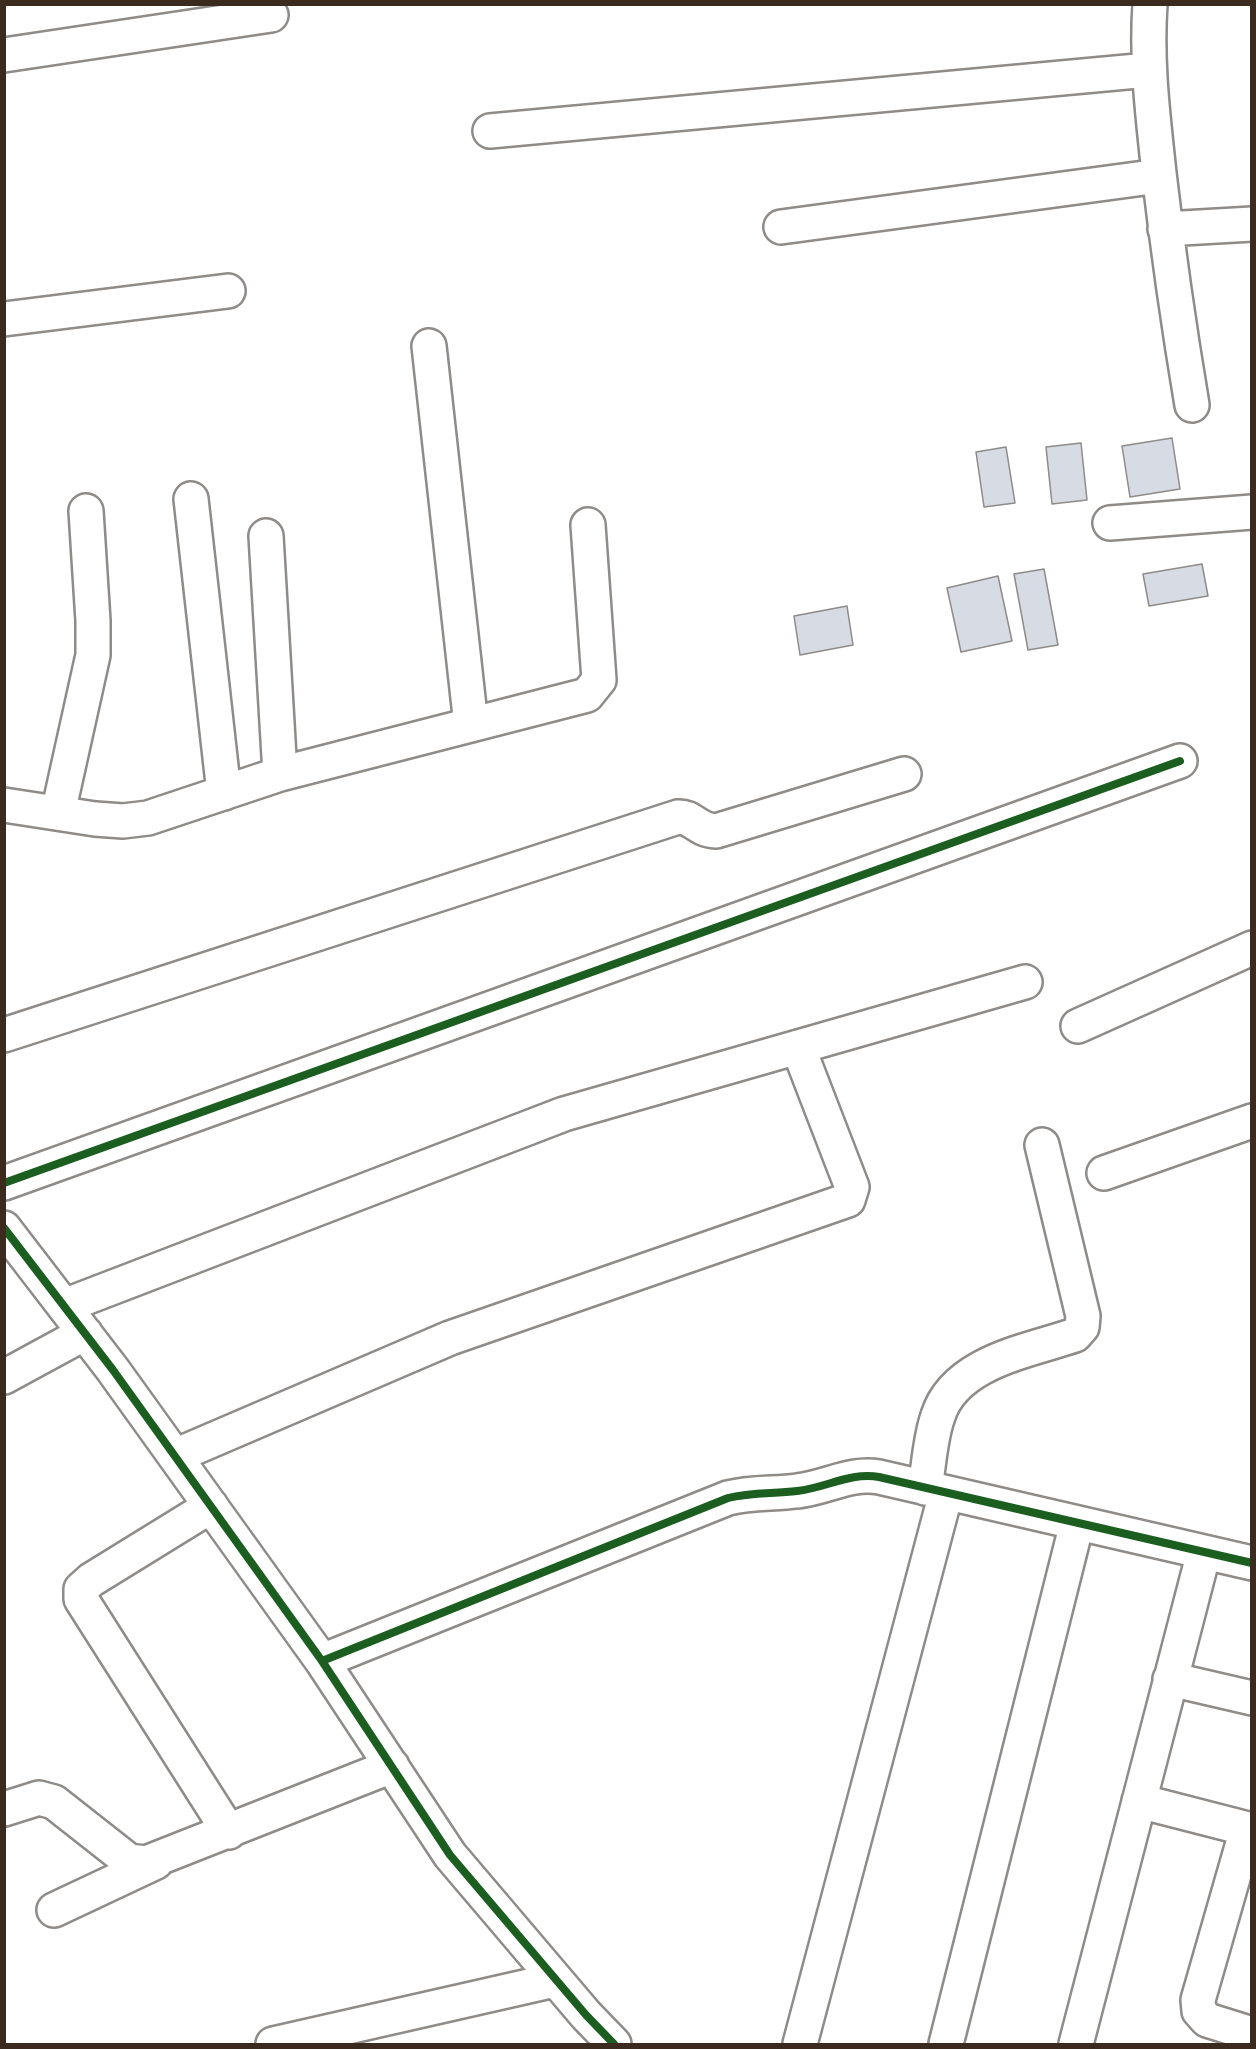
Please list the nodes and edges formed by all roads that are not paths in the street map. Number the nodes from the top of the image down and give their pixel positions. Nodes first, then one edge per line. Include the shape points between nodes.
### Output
1 (1150, 4) edge
2 (271, 15) dead end
3 (4, 55) edge
4 (1148, 70) junction
5 (490, 131) dead end
6 (1160, 176) junction
7 (1251, 224) edge
8 (781, 227) dead end
9 (1165, 229) junction
10 (228, 291) dead end
11 (4, 319) edge
12 (429, 345) dead end
13 (1192, 405) dead end
14 (190, 499) dead end
15 (86, 511) dead end
16 (1251, 512) edge
17 (1110, 523) dead end
18 (588, 525) dead end
19 (266, 536) dead end
20 (471, 725) junction
21 (1180, 761) dead end
22 (280, 774) junction
23 (904, 774) dead end
24 (224, 793) junction
25 (4, 805) edge
26 (58, 813) junction
27 (1251, 948) edge
28 (1025, 982) dead end
29 (1078, 1026) dead end
30 (4, 1035) edge
31 (798, 1047) junction
32 (1251, 1121) edge
33 (1042, 1145) dead end
34 (1104, 1173) dead end
35 (4, 1183) edge
36 (4, 1228) edge
37 (64, 1306) junction
38 (85, 1333) junction
39 (4, 1377) edge
40 (175, 1456) junction
41 (936, 1491) junction
42 (211, 1506) junction
43 (1077, 1523) junction
44 (1204, 1552) junction
45 (1251, 1563) edge
46 (322, 1661) junction
47 (1170, 1679) junction
48 (1251, 1698) edge
49 (392, 1766) junction
50 (1139, 1801) junction
51 (4, 1809) edge
52 (1249, 1829) edge
53 (229, 1832) junction
54 (159, 1860) junction
55 (54, 1910) dead end
56 (555, 1980) junction
57 (1251, 2034) edge
58 (273, 2044) edge
59 (614, 2044) edge
60 (800, 2044) edge
61 (946, 2044) edge
62 (1076, 2044) edge

1 - 4 street
2 - 3 street
4 - 5 street
4 - 6 street
6 - 8 street
6 - 9 street
7 - 9 street
9 - 13 street
10 - 11 street
12 - 20 street
14 - 24 street
15 - 26 street via 93,655
16 - 17 street
18 - 20 street via 599,680 587,695
19 - 22 street
20 - 22 street
21 - 35 street
22 - 24 street
23 - 30 street via 716,831 704,831 685,817 678,817
24 - 26 street via 140,819 95,819
25 - 26 street
27 - 29 street
28 - 31 street
31 - 37 street via 564,1114
31 - 40 street via 852,1187 848,1200 450,1338
32 - 34 street
33 - 41 street via 1083,1316 1082,1327 1075,1335 988,1364 965,1378 950,1394 938,1415
36 - 37 street
37 - 38 street
38 - 39 street
38 - 40 street
40 - 42 street
41 - 43 street
41 - 46 street via 862,1476 798,1491 742,1494
41 - 60 street
42 - 46 street
42 - 53 street via 91,1580 81,1589 81,1599
43 - 44 street
43 - 61 street
44 - 45 street
44 - 47 street
46 - 49 street
47 - 48 street
47 - 50 street
49 - 53 street
49 - 56 street via 450,1855
50 - 52 street
50 - 62 street
51 - 54 street via 39,1798 54,1802 129,1861
52 - 57 street via 1198,2000 1198,2012 1207,2020
53 - 54 street
54 - 55 street
56 - 58 street
56 - 59 street

